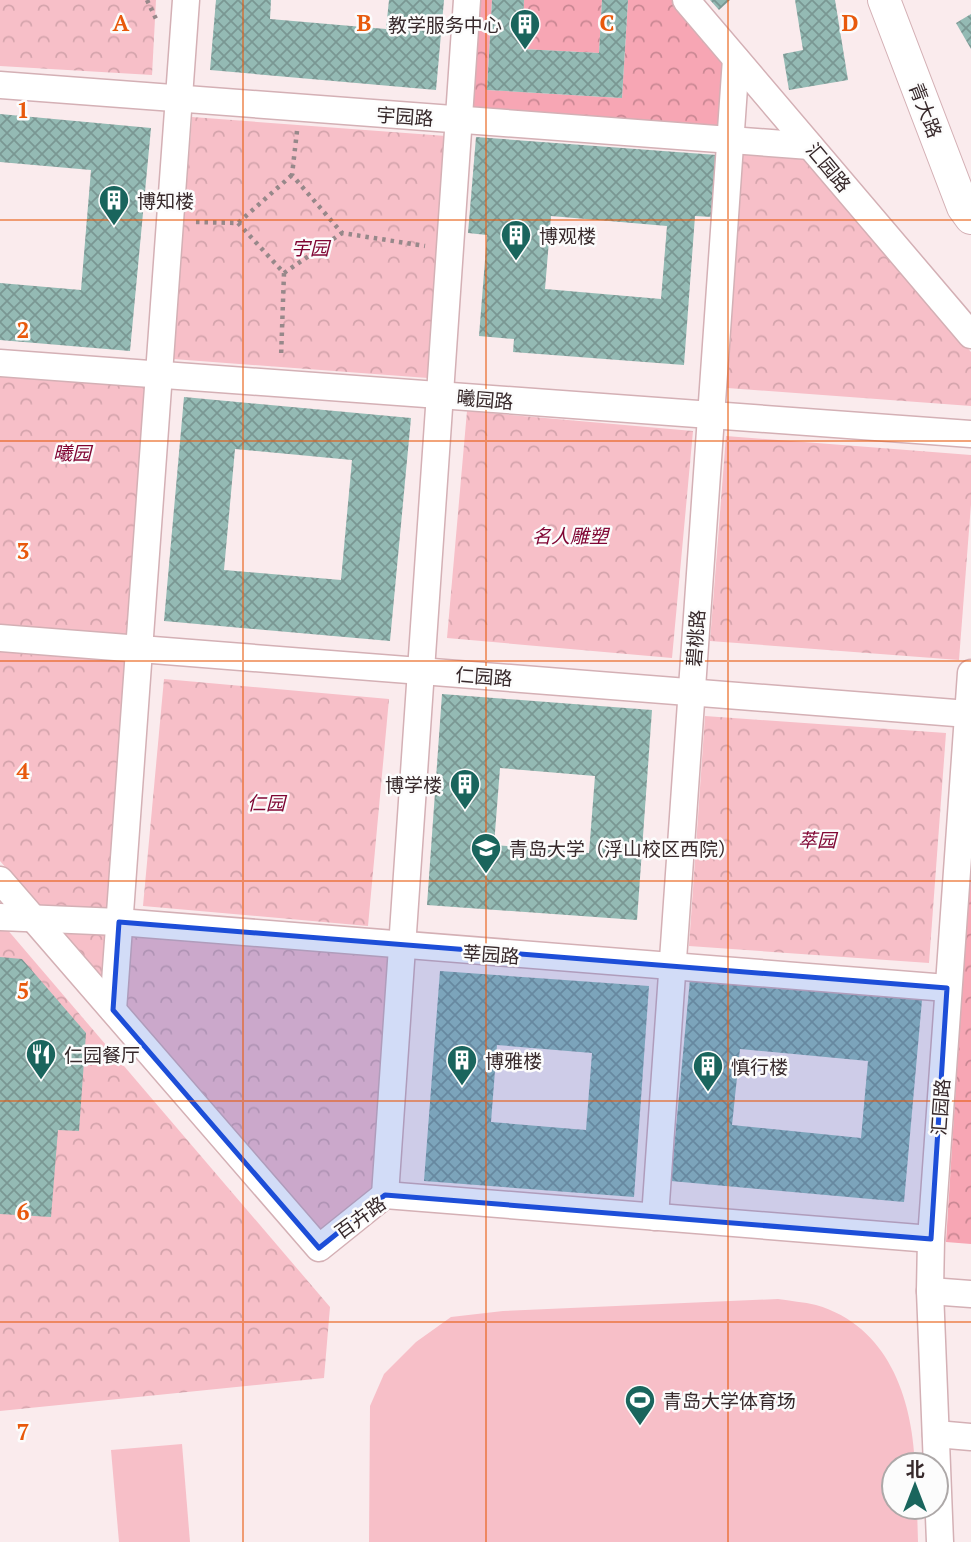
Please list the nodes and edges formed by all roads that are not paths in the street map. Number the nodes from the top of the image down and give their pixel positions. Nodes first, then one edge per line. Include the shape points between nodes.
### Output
1 (186, 0) edge
2 (467, 0) edge
3 (686, 0) edge
4 (884, 0) edge
5 (736, 59) junction
6 (0, 85) edge
7 (179, 98) junction
8 (459, 120) junction
9 (731, 140) junction
10 (810, 146) junction
11 (971, 218) edge
12 (971, 335) edge
13 (0, 363) edge
14 (159, 374) junction
15 (440, 395) junction
16 (711, 416) junction
17 (971, 433) edge
18 (0, 638) edge
19 (139, 649) junction
20 (421, 671) junction
21 (971, 673) edge
22 (692, 692) junction
23 (968, 714) junction
24 (964, 852) edge
25 (0, 880) edge
26 (0, 917) edge
27 (34, 919) junction
28 (119, 924) junction
29 (402, 946) junction
30 (672, 968) junction
31 (947, 988) junction
32 (113, 1010) junction
33 (385, 1195) junction
34 (654, 1217) junction
35 (931, 1240) junction
36 (930, 1291) junction
37 (971, 1294) edge
38 (936, 1434) junction
39 (971, 1437) edge
40 (940, 1542) edge

1 - 7 street
2 - 8 street
3 - 5 street, 汇园路
4 - 11 street, 青大路
5 - 9 street, 碧桃路
5 - 10 street, 汇园路
6 - 7 street, 宇园路
7 - 8 street, 宇园路
7 - 14 street
8 - 9 street, 宇园路
8 - 15 street
9 - 10 street, 宇园路
9 - 16 street, 碧桃路
10 - 12 street, 汇园路
13 - 14 street, 曦园路
14 - 15 street, 曦园路
14 - 19 street
15 - 16 street, 曦园路
15 - 20 street
16 - 17 street, 曦园路
16 - 22 street, 碧桃路
18 - 19 street, 仁园路
19 - 20 street, 仁园路
19 - 28 street
20 - 22 street, 仁园路
20 - 29 street
21 - 23 street, 汇园路
22 - 23 street, 仁园路
22 - 30 street, 碧桃路
23 - 24 street, 汇园路
24 - 31 street, 汇园路
25 - 27 street, 百卉路
26 - 27 street
27 - 28 street
27 - 32 street, 百卉路
28 - 29 street
28 - 32 street
29 - 30 street
29 - 33 street
30 - 31 street
30 - 34 street, 碧桃路
31 - 35 street, 汇园路
32 - 33 street, 百卉路 via 319,1248
33 - 34 street, 百卉路
34 - 35 street, 百卉路
35 - 36 street, 汇园路
36 - 37 street
36 - 38 street, 汇园路
38 - 39 street
38 - 40 street, 汇园路

